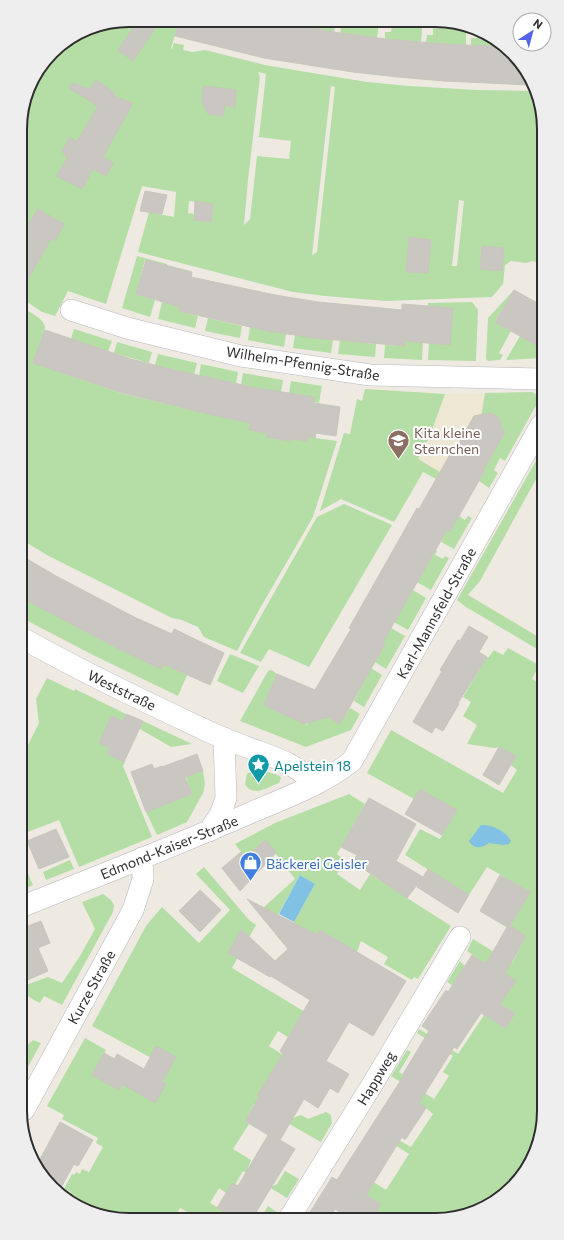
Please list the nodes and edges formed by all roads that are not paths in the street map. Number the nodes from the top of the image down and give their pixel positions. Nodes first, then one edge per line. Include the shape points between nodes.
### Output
1 (71, 310) dead end
2 (537, 379) edge
3 (537, 432) edge
4 (27, 641) edge
5 (224, 738) junction
6 (314, 785) junction
7 (209, 831) junction
8 (142, 858) junction
9 (27, 904) edge
10 (460, 937) dead end
11 (27, 1104) edge
12 (292, 1213) edge

1 - 2 street, Wilhelm-Pfennig-Straße via 127,328 241,356 370,375
3 - 6 street, Karl-Mannsfeld-Straße via 352,761
4 - 5 street, Weststraße via 70,665
5 - 6 street, Weststraße via 297,768
5 - 7 street via 226,798 220,815
6 - 7 street, Edmond-Kaiser-Straße
7 - 8 street, Edmond-Kaiser-Straße
8 - 9 street, Edmond-Kaiser-Straße
8 - 11 street, Kurze Straße via 143,879 133,910
10 - 12 street, Happweg

